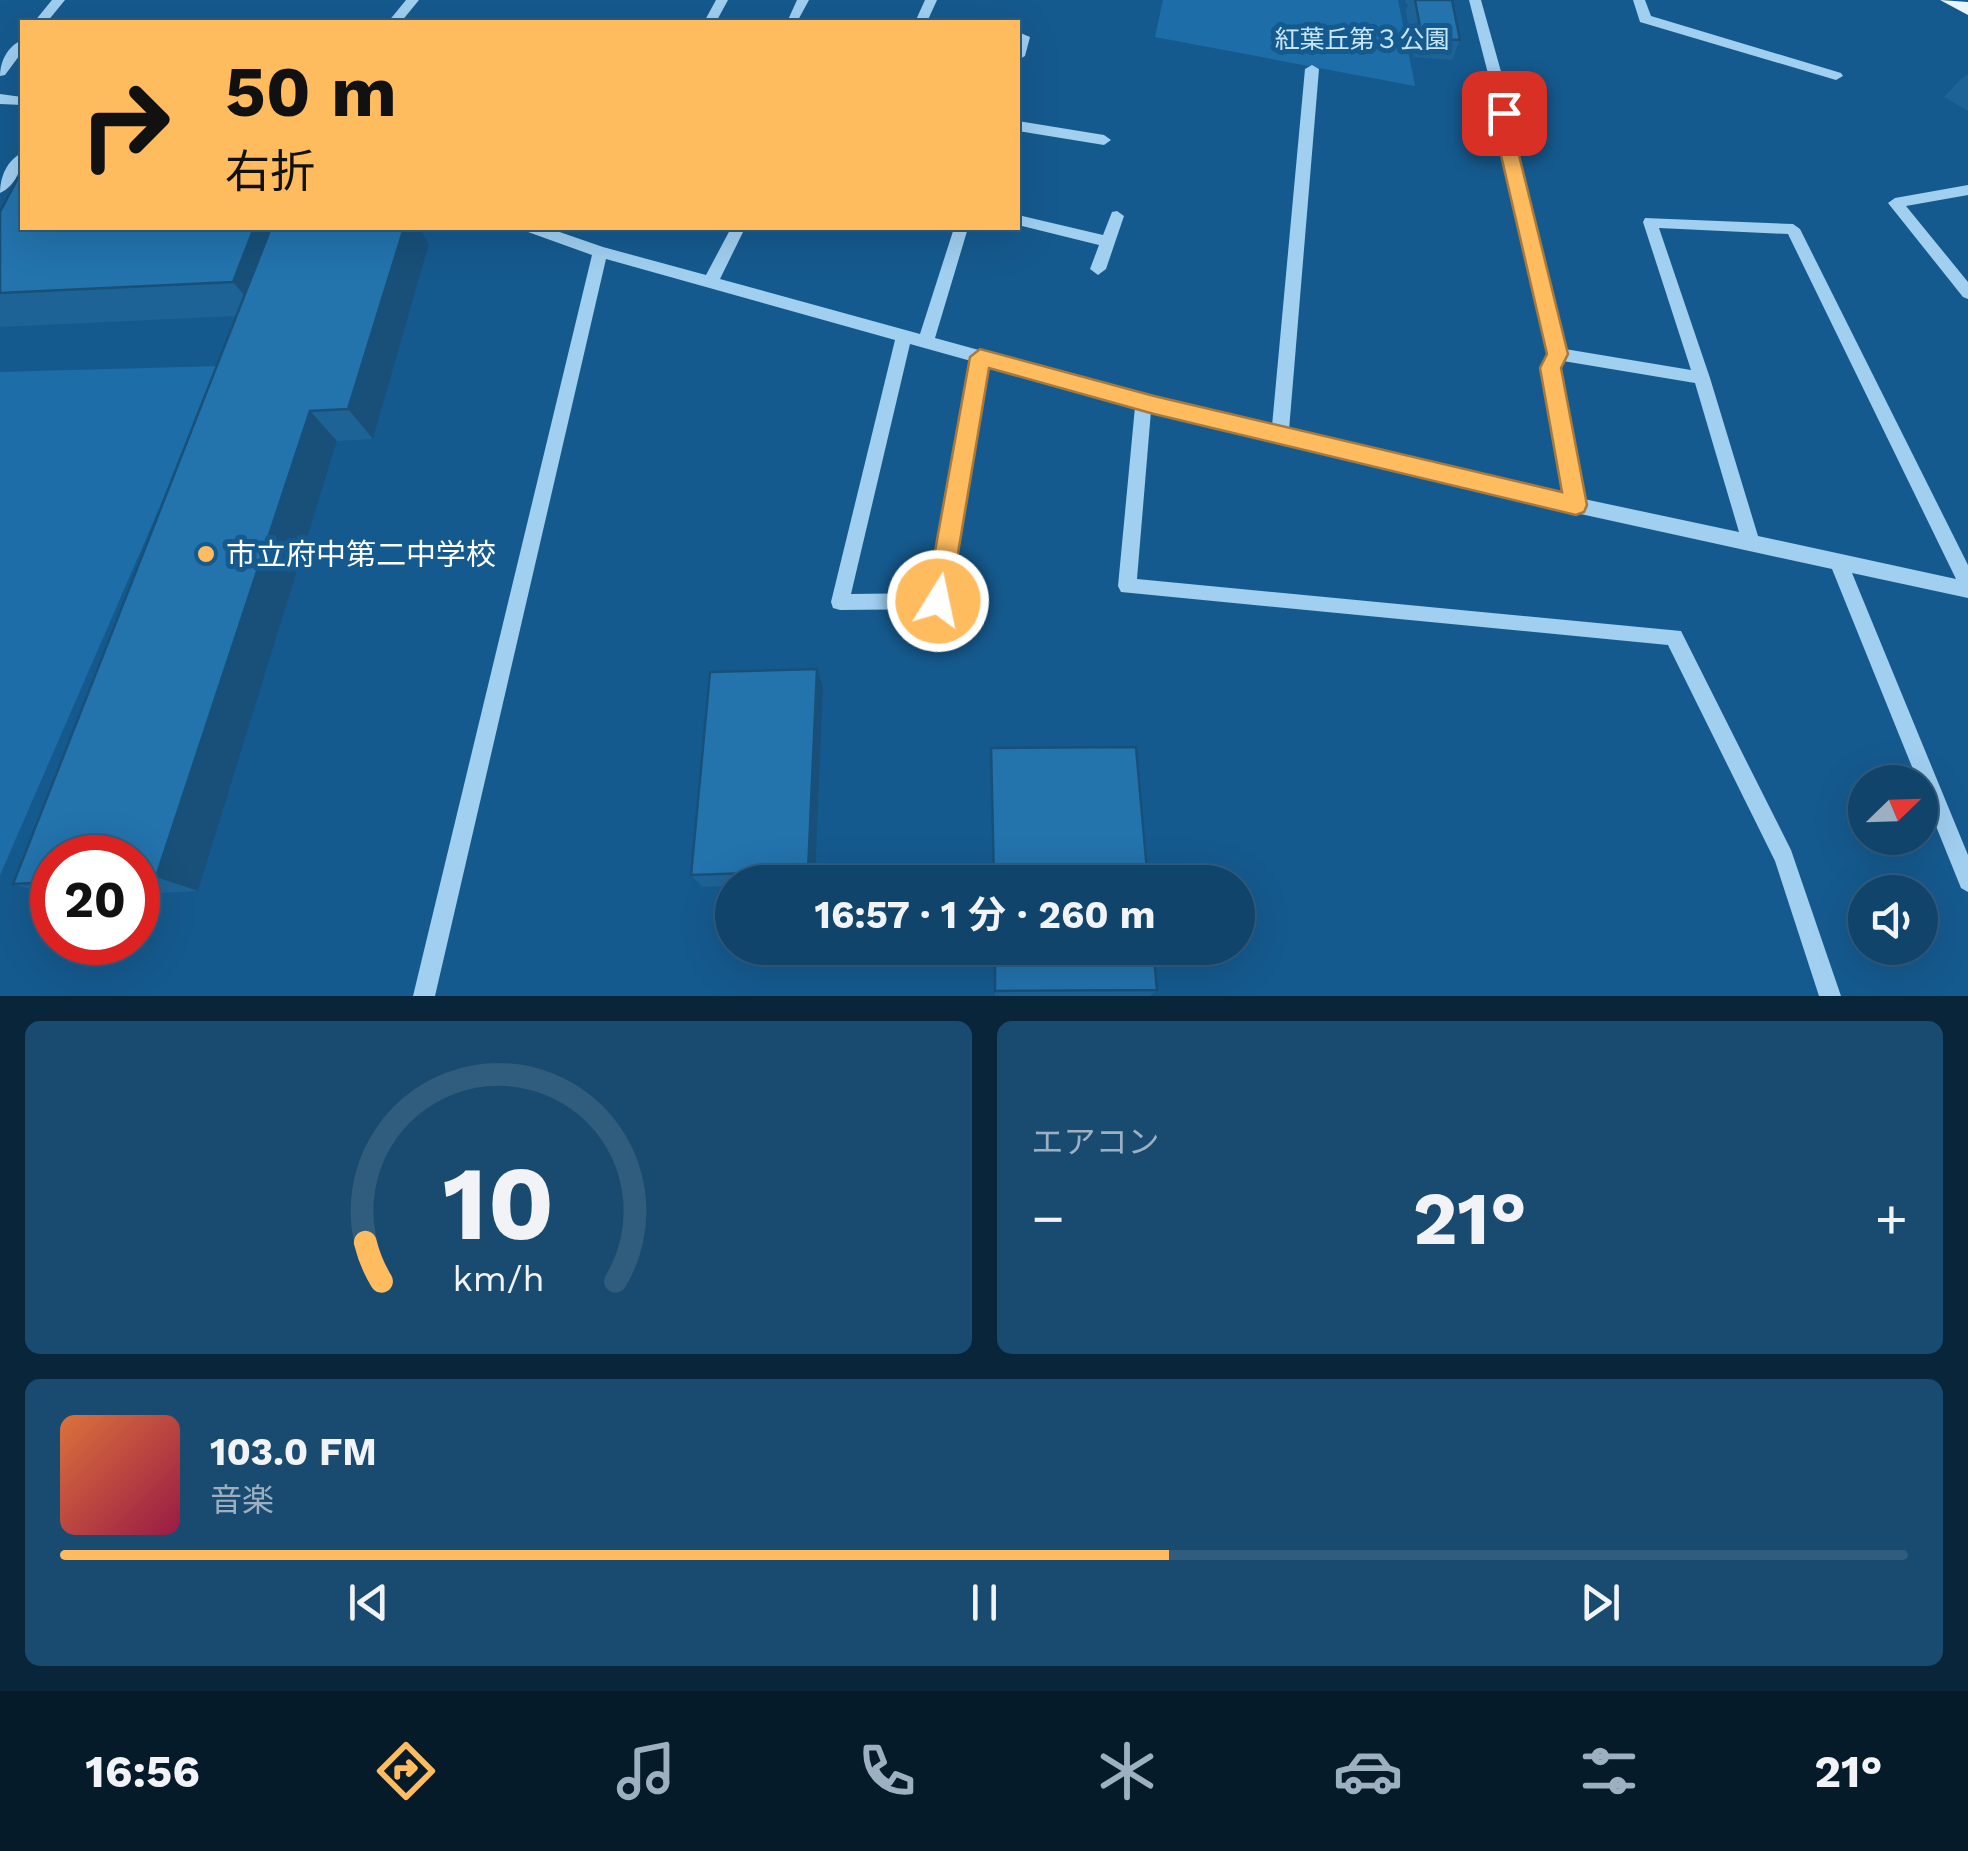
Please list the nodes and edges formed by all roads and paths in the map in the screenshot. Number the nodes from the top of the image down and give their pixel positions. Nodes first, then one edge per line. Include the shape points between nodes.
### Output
1 (59, 0) edge
2 (413, 0) edge
3 (803, 0) edge
4 (1475, 0) edge
5 (1639, 0) edge
6 (1949, 0) edge
7 (1968, 9) edge
8 (42, 20) edge
9 (396, 20) edge
10 (792, 20) edge
11 (20, 47) edge
12 (1312, 69) dead end
13 (0, 72) edge
14 (1836, 76) dead end
15 (1020, 126) edge
16 (1104, 140) dead end
17 (20, 161) edge
18 (0, 188) edge
19 (1968, 190) edge
20 (1117, 216) dead end
21 (1020, 220) edge
22 (737, 230) edge
23 (960, 230) edge
24 (555, 231) edge
25 (1108, 242) junction
26 (600, 252) junction
27 (1098, 269) dead end
28 (710, 283) junction
29 (1968, 292) edge
30 (904, 336) junction
31 (926, 342) junction
32 (1558, 354) junction
33 (980, 357) junction
34 (1702, 378) junction
35 (1144, 402) junction
36 (1280, 434) junction
37 (1576, 505) junction
38 (1750, 541) junction
39 (1838, 561) junction
40 (1968, 587) edge
41 (1968, 881) edge
42 (424, 996) edge
43 (1830, 996) edge

1 - 8 street
2 - 9 street
3 - 10 street
4 - 32 street
5 - 14 street via 1645,19
6 - 7 main road
11 - 13 street
12 - 36 street
15 - 16 street
17 - 18 street
19 - 29 street via 1895,204
20 - 25 street
21 - 25 street
22 - 28 street
23 - 31 street
24 - 26 street
25 - 27 street
26 - 28 street
26 - 42 street
28 - 30 street
30 - 31 street
30 - 33 street via 840,602 938,601
31 - 33 street
32 - 34 street
32 - 37 street via 1551,368
33 - 35 street
34 - 38 street
34 - 40 street via 1650,222 1794,229
35 - 36 street
35 - 43 street via 1127,586 1674,638 1784,857
36 - 37 street
37 - 38 street
38 - 39 street
39 - 40 street
39 - 41 street

